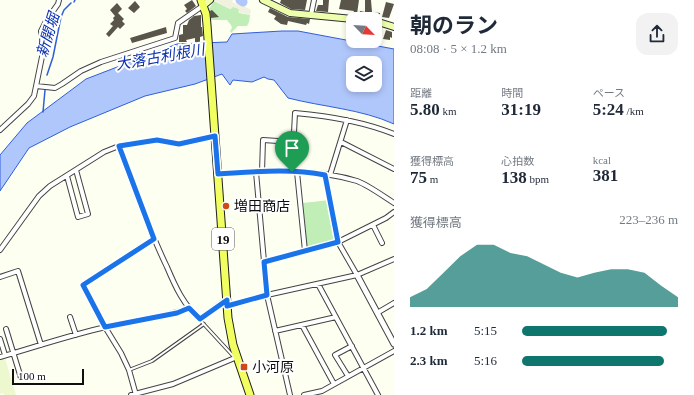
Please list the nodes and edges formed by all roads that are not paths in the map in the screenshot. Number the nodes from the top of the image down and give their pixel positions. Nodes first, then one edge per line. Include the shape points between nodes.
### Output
1 (59, 0) edge
2 (210, 0) edge
3 (263, 0) edge
4 (314, 0) edge
5 (202, 3) edge
6 (311, 15) junction
7 (346, 18) edge
8 (382, 23) edge
9 (394, 27) edge
10 (36, 86) junction
11 (347, 120) junction
12 (0, 130) edge
13 (394, 134) edge
14 (215, 136) junction
15 (293, 142) junction
16 (341, 142) junction
17 (119, 146) junction
18 (394, 169) edge
19 (76, 170) junction
20 (256, 172) junction
21 (262, 172) junction
22 (294, 172) junction
23 (218, 174) junction
24 (325, 175) junction
25 (67, 176) junction
26 (330, 176) junction
27 (394, 203) edge
28 (394, 212) edge
29 (373, 225) junction
30 (154, 239) junction
31 (338, 242) junction
32 (382, 243) dead end
33 (0, 250) edge
34 (305, 251) junction
35 (394, 259) edge
36 (264, 262) junction
37 (357, 275) junction
38 (0, 278) edge
39 (318, 284) junction
40 (267, 295) junction
41 (227, 303) junction
42 (394, 303) edge
43 (189, 308) junction
44 (377, 312) junction
45 (70, 317) dead end
46 (336, 317) junction
47 (200, 319) junction
48 (204, 324) junction
49 (302, 325) junction
50 (105, 327) junction
51 (6, 330) dead end
52 (275, 331) junction
53 (76, 335) junction
54 (0, 339) edge
55 (394, 344) edge
56 (41, 345) junction
57 (352, 346) junction
58 (394, 351) edge
59 (14, 353) junction
60 (5, 356) junction
61 (0, 357) edge
62 (236, 357) junction
63 (364, 368) junction
64 (129, 370) junction
65 (348, 376) junction
66 (21, 378) dead end
67 (334, 384) junction
68 (134, 395) edge
69 (250, 395) edge
70 (290, 395) edge
71 (304, 395) edge
72 (378, 395) edge

1 - 10 street via 41,31 44,47
2 - 5 main road
3 - 6 main road via 287,12
4 - 6 street
5 - 10 street via 178,23 175,38 101,62 80,71 55,88
5 - 14 main road, 19 via 206,14
6 - 7 main road
8 - 9 main road
10 - 12 street via 34,96 28,104
11 - 13 street
11 - 15 street via 295,114
11 - 16 street
14 - 17 street via 179,144 157,140
14 - 23 main road, 19
15 - 21 street via 263,140
15 - 22 street
16 - 18 street
16 - 26 street
17 - 19 street via 104,152
17 - 30 street
19 - 25 street
19 - 25 street via 88,214 78,217
20 - 21 street
20 - 23 street
20 - 36 street
21 - 22 street
22 - 24 street
22 - 34 street
23 - 41 main road, 19
24 - 26 street
24 - 31 street
25 - 33 street via 39,196
26 - 27 street via 358,181
28 - 29 street
29 - 31 street
29 - 32 street
30 - 43 street
30 - 50 street via 83,285
31 - 34 street
31 - 37 street
34 - 36 street
35 - 37 street
36 - 40 street
37 - 39 street
37 - 44 street
38 - 56 street via 18,271
39 - 40 street
39 - 46 street
40 - 41 street
40 - 52 street
41 - 47 street
41 - 62 main road, 19
42 - 44 street
43 - 47 street
43 - 50 street via 177,313
44 - 55 street
45 - 53 street
46 - 49 street
46 - 57 street
47 - 48 lane
48 - 62 lane
48 - 64 lane via 152,361
49 - 52 street
49 - 67 street
50 - 53 street
50 - 64 street
51 - 59 street
52 - 70 street
53 - 56 street
54 - 60 street
56 - 59 street
57 - 63 street
57 - 65 street via 335,354
58 - 63 street
59 - 60 street
59 - 66 street
60 - 61 street
62 - 68 street via 173,384
62 - 69 main road, 19
63 - 65 street
63 - 72 street
64 - 68 street
65 - 67 street
67 - 71 street via 322,391

